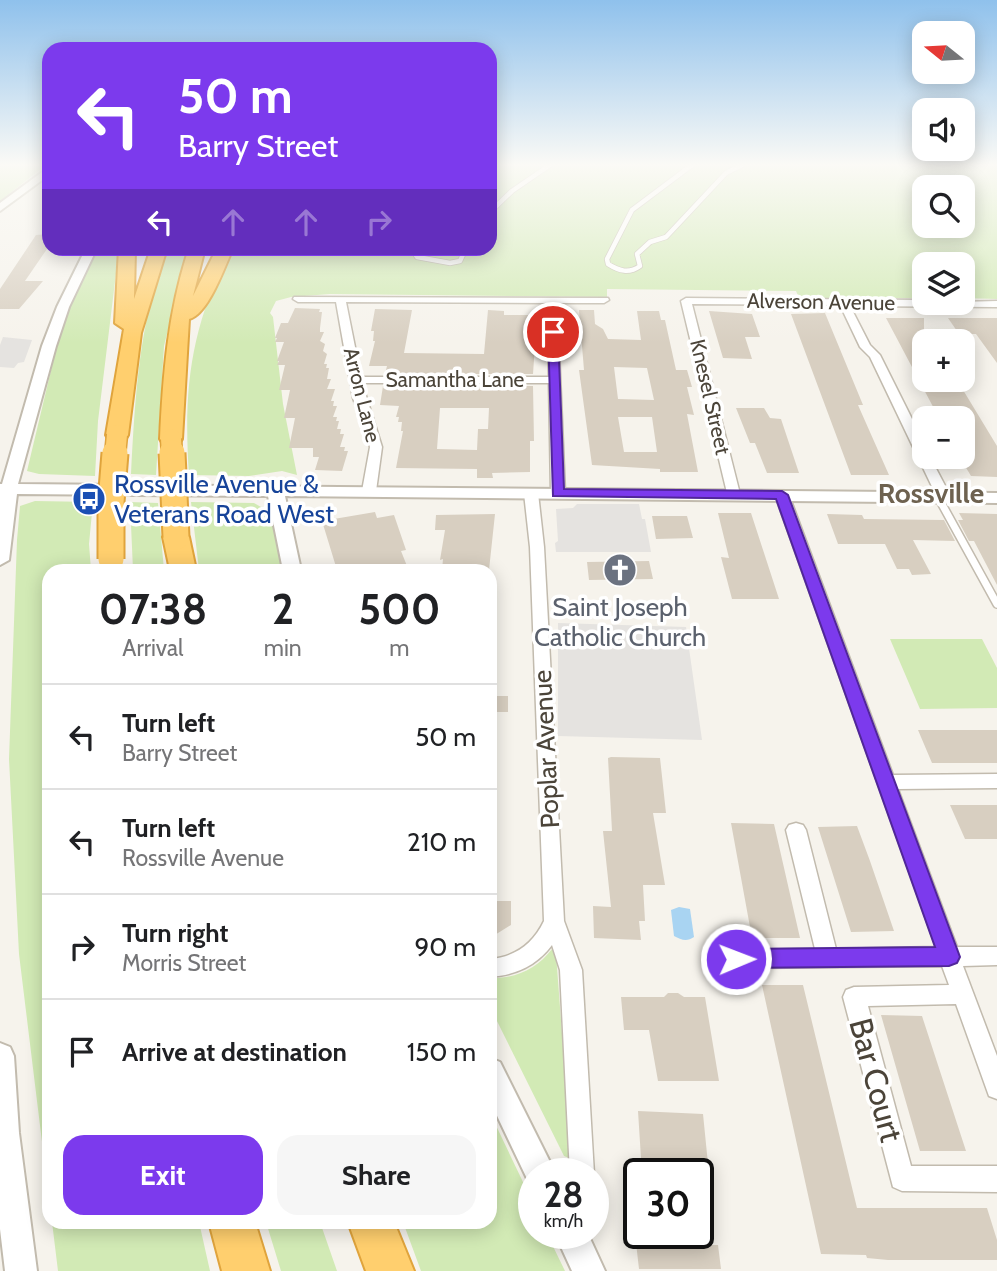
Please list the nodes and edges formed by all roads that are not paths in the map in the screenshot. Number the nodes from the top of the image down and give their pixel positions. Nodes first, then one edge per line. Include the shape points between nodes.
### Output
1 (625, 224) edge
2 (678, 224) edge
3 (88, 256) edge
4 (127, 256) edge
5 (156, 256) edge
6 (195, 256) edge
7 (221, 256) edge
8 (416, 256) edge
9 (462, 256) edge
10 (298, 299) dead end
11 (341, 300) junction
12 (552, 300) junction
13 (604, 300) dead end
14 (686, 301) joint
15 (843, 302) junction
16 (997, 304) edge
17 (179, 323) junction
18 (355, 380) junction
19 (554, 380) junction
20 (912, 431) edge
21 (117, 435) junction
22 (929, 469) edge
23 (5, 489) edge
24 (275, 490) junction
25 (369, 491) junction
26 (530, 493) junction
27 (558, 493) junction
28 (733, 494) junction
29 (782, 495) junction
30 (941, 497) junction
31 (997, 498) edge
32 (0, 560) edge
33 (112, 564) edge
34 (182, 564) edge
35 (291, 564) edge
36 (997, 604) edge
37 (997, 781) edge
38 (886, 782) junction
39 (796, 830) dead end
40 (554, 921) junction
41 (997, 956) edge
42 (828, 957) junction
43 (949, 957) junction
44 (736, 959) dead end
45 (497, 967) edge
46 (963, 994) junction
47 (0, 1056) edge
48 (497, 1085) edge
49 (997, 1088) edge
50 (533, 1158) edge
51 (581, 1158) edge
52 (997, 1179) edge
53 (234, 1229) edge
54 (355, 1229) edge
55 (374, 1229) edge
56 (578, 1249) edge
57 (587, 1249) edge
58 (589, 1270) edge
59 (21, 1271) edge
60 (246, 1271) edge
61 (370, 1271) edge
62 (390, 1271) edge

1 - 2 lane via 607,258 608,264 628,272 637,270 641,248 666,237
3 - 23 street via 49,346
4 - 21 highway
5 - 21 highway via 132,333
6 - 17 highway
7 - 17 highway via 199,301
8 - 9 lane via 453,263
10 - 11 street
11 - 12 street
11 - 18 street, Arron Lane
12 - 13 street
12 - 19 street
14 - 15 street, Alverson Avenue
14 - 28 street, Knesel Street
15 - 16 street, Alverson Avenue
15 - 20 street
17 - 34 highway, bridge via 171,439
18 - 19 street, Samantha Lane
18 - 25 street, Arron Lane via 376,447
19 - 27 street
21 - 33 highway, bridge
22 - 30 street
23 - 24 street
23 - 32 street
24 - 25 street
24 - 35 street
25 - 26 street
26 - 27 street
26 - 40 street, Poplar Avenue via 537,547
27 - 28 street
28 - 29 street
29 - 30 street
29 - 38 street
30 - 31 street
30 - 36 lane
37 - 38 street
38 - 43 street
39 - 42 street
40 - 45 street via 537,952 518,963
40 - 51 street, Poplar Avenue via 570,970
41 - 43 street
42 - 43 street
42 - 44 street
43 - 46 street
46 - 49 street
46 - 52 street, Bar Court via 854,996 902,1178
47 - 59 street via 4,1133
48 - 50 street
53 - 60 highway
54 - 61 highway
55 - 62 highway
56 - 58 street
57 - 58 street

